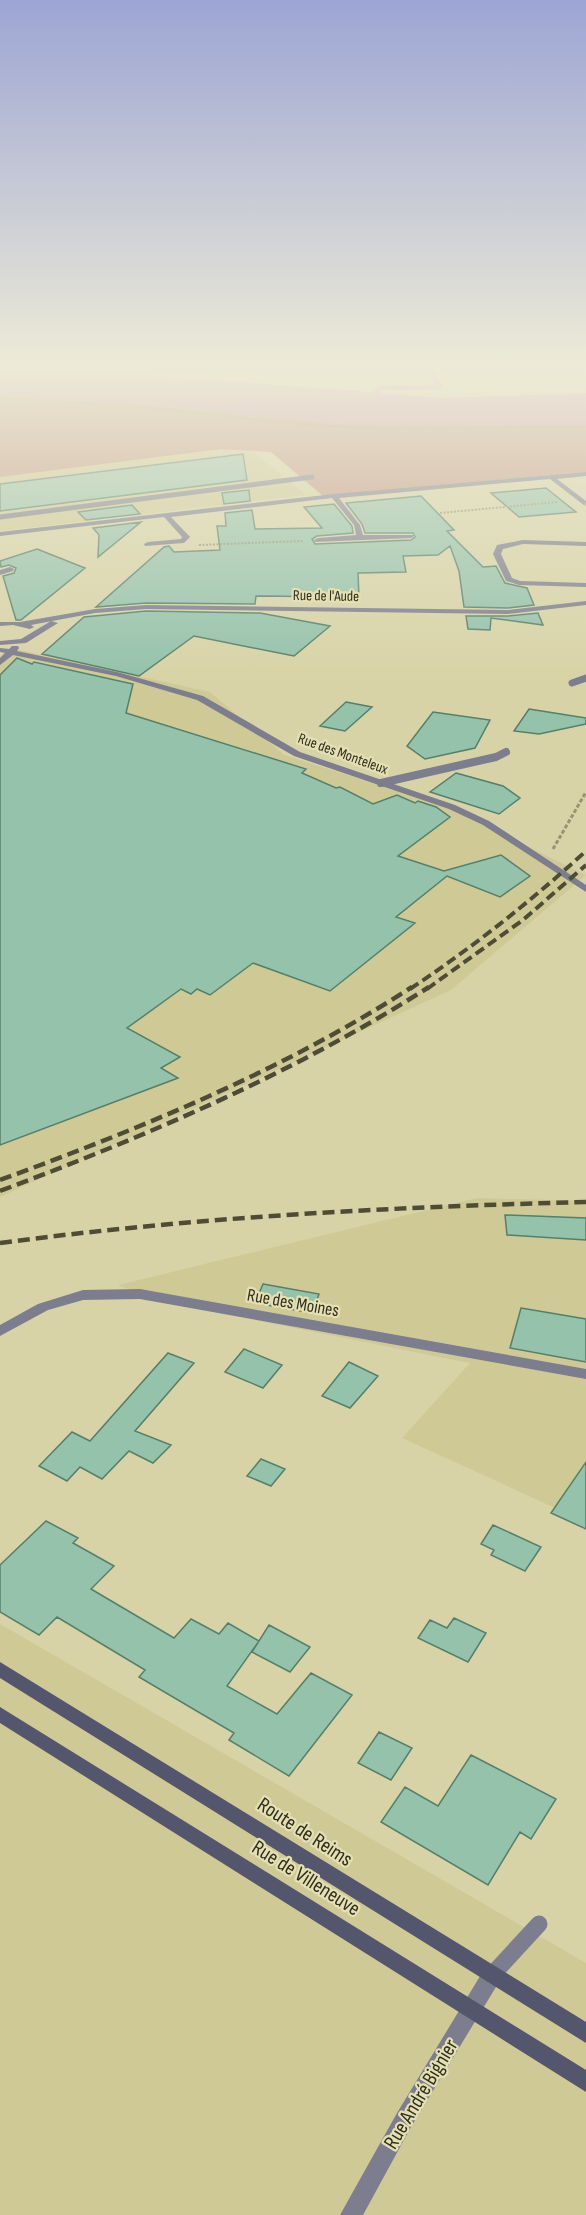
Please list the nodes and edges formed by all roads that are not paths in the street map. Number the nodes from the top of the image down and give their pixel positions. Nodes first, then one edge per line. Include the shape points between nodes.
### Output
1 (586, 474) edge
2 (312, 477) dead end
3 (552, 478) junction
4 (333, 496) junction
5 (583, 502) edge
6 (165, 514) junction
7 (0, 517) edge
8 (0, 534) edge
9 (360, 536) junction
10 (411, 536) dead end
11 (318, 540) road end
12 (148, 544) dead end
13 (586, 544) edge
14 (10, 569) dead end
15 (0, 573) edge
16 (586, 585) edge
17 (586, 603) edge
18 (66, 617) junction
19 (0, 624) edge
20 (22, 624) junction
21 (33, 633) junction
22 (23, 640) junction
23 (0, 643) edge
24 (0, 650) edge
25 (11, 653) junction
26 (0, 663) edge
27 (586, 678) edge
28 (572, 683) dead end
29 (506, 752) dead end
30 (381, 783) junction
31 (586, 889) edge
32 (0, 1331) edge
33 (586, 1374) edge
34 (0, 1669) edge
35 (0, 1714) edge
36 (539, 1924) dead end
37 (492, 1975) junction
38 (472, 2010) junction
39 (586, 2033) edge
40 (586, 2082) edge
41 (351, 2215) edge

1 - 3 street
2 - 7 lane
3 - 4 street
3 - 5 street
4 - 6 street
4 - 9 street via 357,525
6 - 8 street
6 - 12 street via 186,537 184,541
9 - 10 street
9 - 11 street
13 - 16 street via 522,542 500,548 497,554 509,579 519,583
14 - 15 street
17 - 18 street, Rue de l'Aude via 507,612 146,607
18 - 20 street
18 - 21 street
19 - 20 street
20 - 21 street
21 - 22 street
22 - 23 street
22 - 25 street
24 - 25 street, Rue des Monteleux
25 - 26 street
25 - 30 street, Rue des Monteleux via 171,687 200,698 297,754
27 - 28 lane
29 - 30 lane
30 - 31 street, Rue des Monteleux via 486,823
32 - 33 street, Rue des Moines via 43,1307 83,1295 140,1294
34 - 37 main road, Route de Reims
35 - 38 main road, Rue de Villeneuve
36 - 37 lane
37 - 38 street, Rue André Bignier
37 - 39 main road, Route de Reims
38 - 40 main road, Rue de Villeneuve
38 - 41 street, Rue André Bignier

